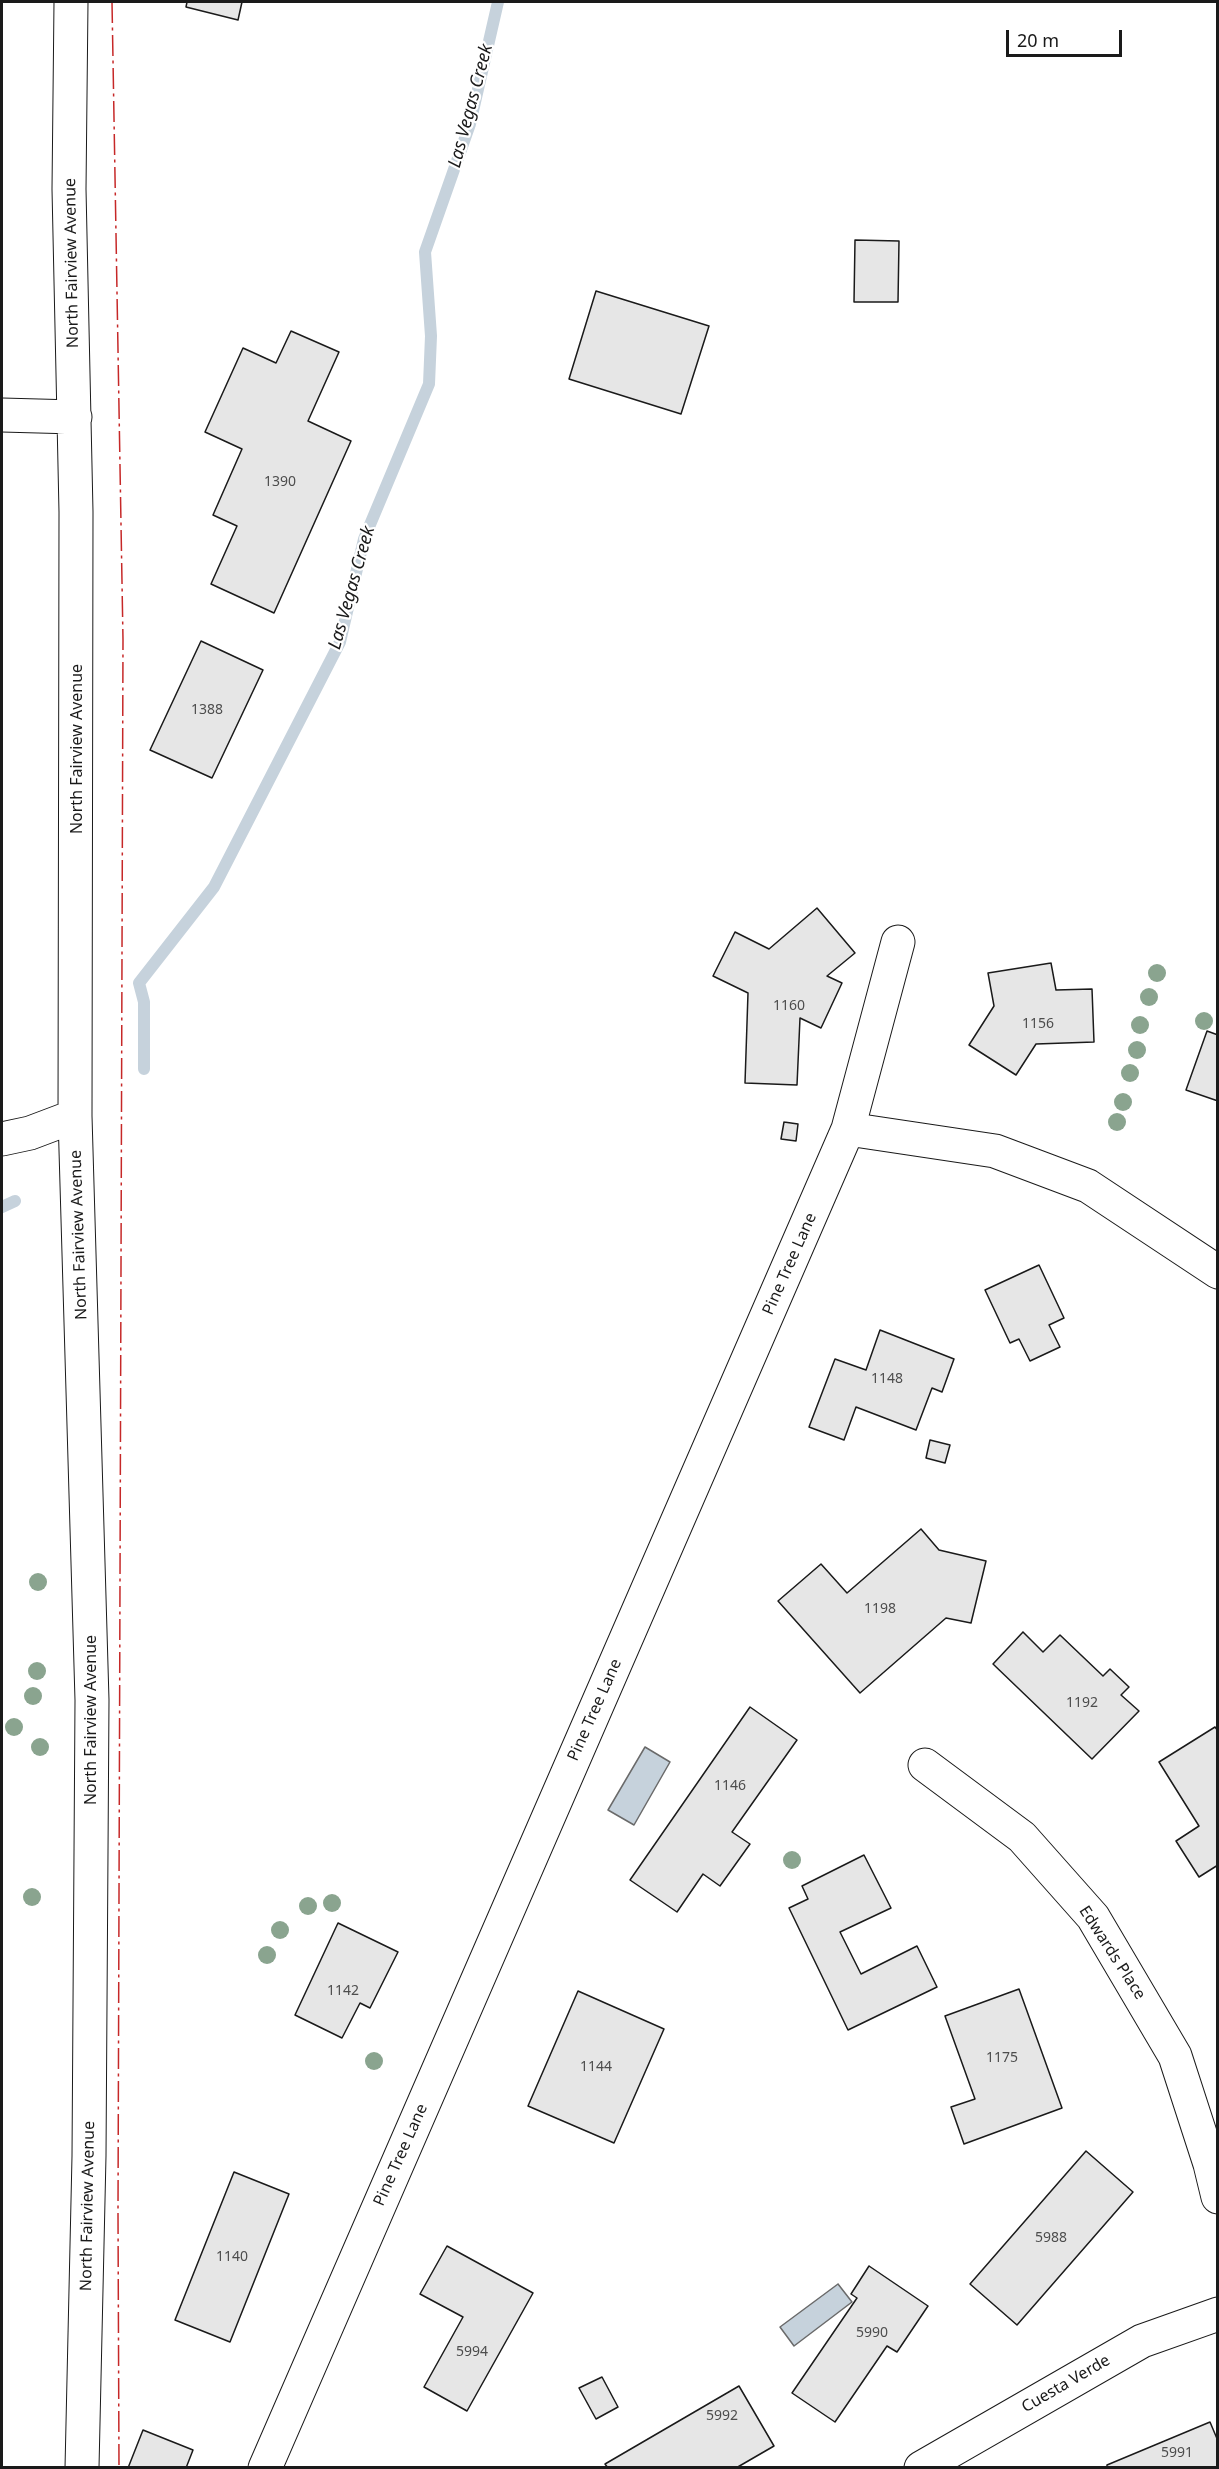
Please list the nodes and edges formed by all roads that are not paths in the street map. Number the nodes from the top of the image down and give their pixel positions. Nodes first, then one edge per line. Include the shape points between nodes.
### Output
1 (71, 2) edge
2 (2, 415) edge
3 (75, 417) junction
4 (898, 942) dead end
5 (75, 1116) junction
6 (849, 1129) junction
7 (2, 1139) edge
8 (1218, 1272) edge
9 (925, 1765) dead end
10 (1218, 2197) edge
11 (1218, 2314) edge
12 (82, 2468) edge
13 (265, 2468) edge
14 (921, 2468) edge

1 - 3 street, North Fairview Avenue via 69,189
2 - 3 street
3 - 5 street, North Fairview Avenue
4 - 6 street, Pine Tree Lane
5 - 7 street
5 - 12 street, North Fairview Avenue via 92,1700 89,2168
6 - 8 street via 995,1151 1089,1186
6 - 13 street, Pine Tree Lane
9 - 10 street, Edwards Place via 1022,1837 1093,1917 1175,2056
11 - 14 street, Cuesta Verde via 1142,2341

